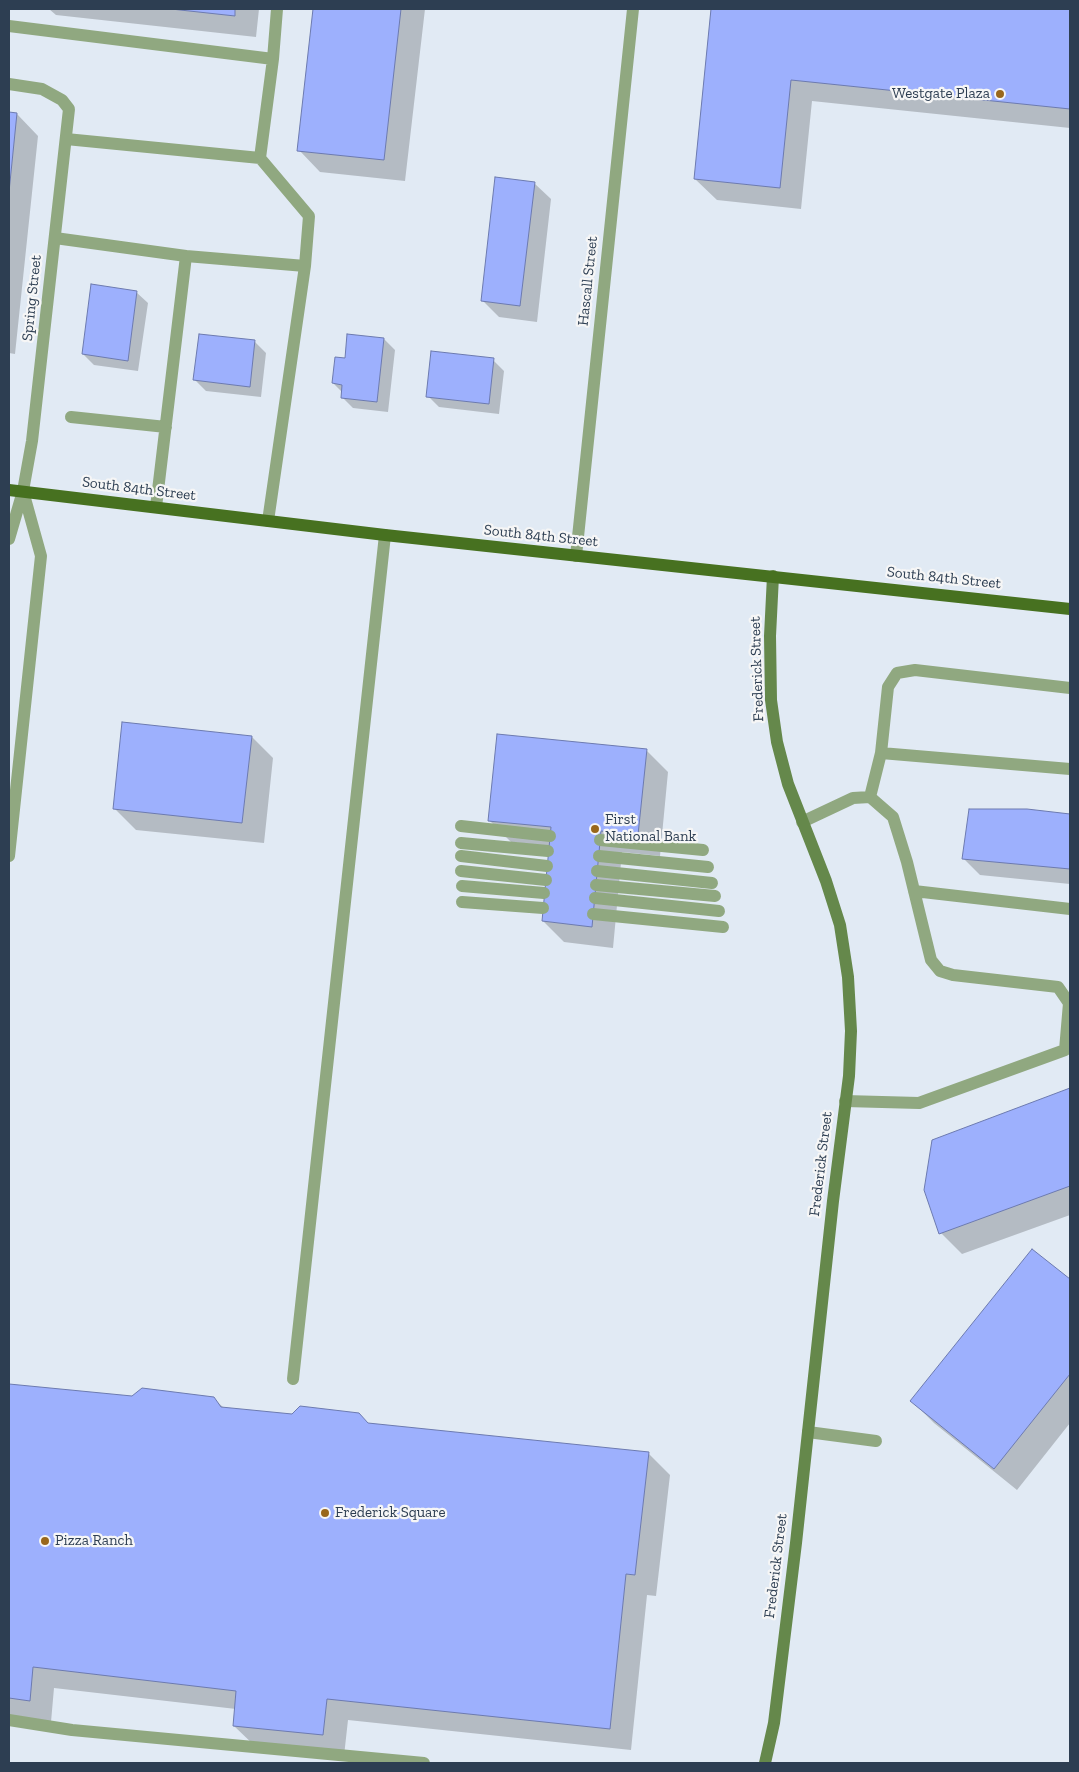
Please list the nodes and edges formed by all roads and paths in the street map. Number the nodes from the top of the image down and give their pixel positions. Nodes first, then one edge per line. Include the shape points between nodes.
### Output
1 (277, 9) edge
2 (633, 9) edge
3 (9, 26) edge
4 (273, 59) junction
5 (9, 84) edge
6 (66, 139) junction
7 (260, 158) junction
8 (55, 238) junction
9 (186, 256) junction
10 (305, 266) junction
11 (71, 417) dead end
12 (166, 427) junction
13 (9, 490) edge
14 (23, 491) junction
15 (156, 507) junction
16 (268, 521) junction
17 (385, 536) junction
18 (9, 539) edge
19 (576, 556) junction
20 (773, 576) junction
21 (1070, 609) edge
22 (1070, 688) edge
23 (881, 753) junction
24 (1070, 769) edge
25 (870, 796) junction
26 (802, 822) junction
27 (461, 826) dead end
28 (550, 836) dead end
29 (600, 840) dead end
30 (461, 843) dead end
31 (703, 850) dead end
32 (548, 851) dead end
33 (9, 856) edge
34 (462, 856) dead end
35 (599, 856) dead end
36 (547, 866) dead end
37 (708, 867) dead end
38 (461, 871) dead end
39 (597, 871) dead end
40 (712, 883) dead end
41 (596, 884) dead end
42 (462, 886) dead end
43 (914, 891) junction
44 (715, 896) dead end
45 (595, 898) dead end
46 (462, 902) dead end
47 (543, 908) dead end
48 (1070, 909) edge
49 (719, 911) dead end
50 (593, 914) dead end
51 (723, 928) dead end
52 (1070, 997) edge
53 (845, 1101) junction
54 (293, 1379) dead end
55 (808, 1432) junction
56 (876, 1441) dead end
57 (9, 1720) edge
58 (415, 1763) edge
59 (765, 1763) edge

1 - 4 street
2 - 19 street, Hascall Street
3 - 4 street
4 - 7 street
5 - 6 street, Spring Street via 42,90 62,100 69,108
6 - 7 street
6 - 8 street, Spring Street
7 - 10 street via 309,216
8 - 9 street
8 - 14 street, Spring Street via 32,441
9 - 10 street
9 - 12 street
10 - 16 street
11 - 12 street
12 - 15 street
13 - 14 main road, South 84th Street
14 - 15 main road, South 84th Street
14 - 18 street, Spring Street
14 - 33 street via 41,556
15 - 16 main road, South 84th Street
16 - 17 main road, South 84th Street
17 - 19 main road, South 84th Street
17 - 54 street
19 - 20 main road, South 84th Street
20 - 21 main road, South 84th Street
20 - 26 main road, Frederick Street via 771,700 777,742
22 - 23 street via 915,670 897,673 888,687
23 - 24 street
23 - 25 street
25 - 26 street via 853,798
25 - 43 street via 892,817
26 - 53 main road, Frederick Street via 840,925 848,977 851,1031
27 - 28 street
29 - 31 street
30 - 32 street
34 - 36 street
35 - 37 street
38 - 42 street via 545,887
39 - 40 street
41 - 44 street
43 - 48 street
43 - 52 street via 931,960 940,971 1058,987
45 - 49 street
46 - 47 street
50 - 51 street
52 - 53 street via 1065,1050 919,1103
53 - 55 main road, Frederick Street
55 - 56 street
55 - 59 main road, Frederick Street via 774,1723
57 - 58 street via 72,1730

